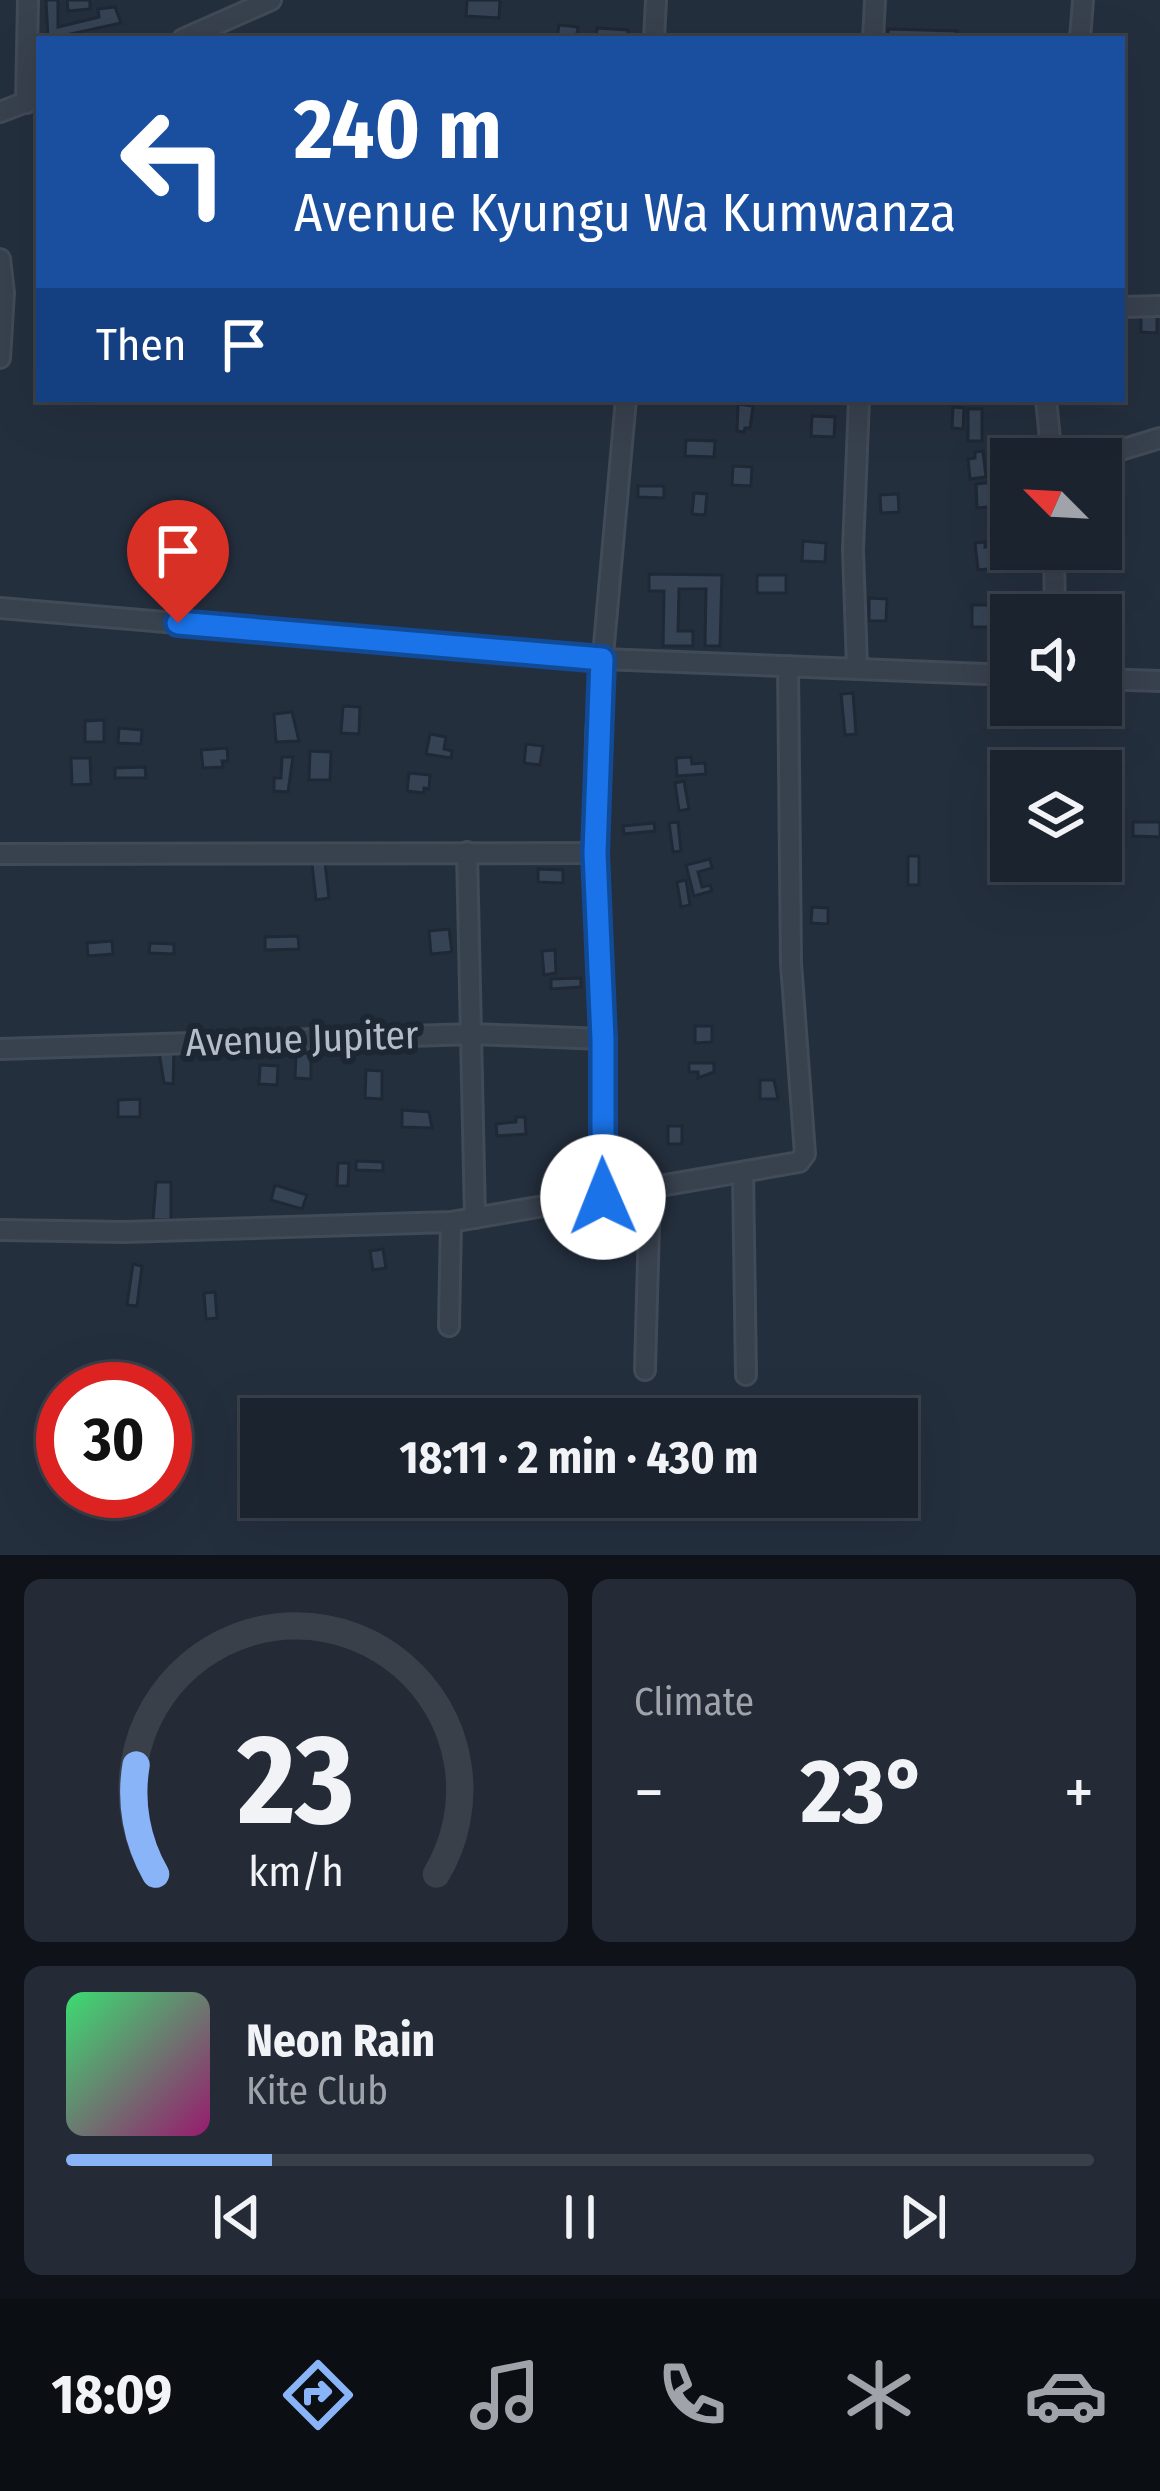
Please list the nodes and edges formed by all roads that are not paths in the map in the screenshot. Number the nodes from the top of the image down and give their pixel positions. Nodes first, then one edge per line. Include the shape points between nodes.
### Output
1 (28, 0) edge
2 (272, 0) edge
3 (656, 0) edge
4 (875, 0) edge
5 (1082, 0) edge
6 (241, 7) edge
7 (188, 36) edge
8 (654, 36) edge
9 (873, 36) edge
10 (1080, 36) edge
11 (33, 100) edge
12 (2, 115) edge
13 (0, 259) edge
14 (1160, 306) edge
15 (1125, 307) edge
16 (0, 358) edge
17 (626, 402) edge
18 (860, 402) edge
19 (1046, 402) edge
20 (1050, 438) edge
21 (1160, 438) edge
22 (1122, 450) edge
23 (0, 608) edge
24 (602, 659) junction
25 (788, 665) junction
26 (856, 666) junction
27 (990, 674) edge
28 (1122, 680) edge
29 (1160, 681) edge
30 (467, 852) junction
31 (595, 853) junction
32 (0, 854) edge
33 (473, 1034) junction
34 (603, 1039) junction
35 (0, 1049) edge
36 (743, 1173) junction
37 (650, 1189) junction
38 (603, 1197) junction
39 (475, 1218) junction
40 (451, 1222) junction
41 (0, 1230) edge
42 (449, 1326) dead end
43 (645, 1370) dead end
44 (746, 1375) dead end

1 - 11 street
2 - 6 street
3 - 8 street
4 - 9 street
5 - 10 street
6 - 7 street
11 - 12 street
13 - 16 street
14 - 15 street
17 - 24 street
18 - 26 street
19 - 20 street
21 - 22 street
23 - 24 street
24 - 25 street
24 - 31 street
25 - 26 street
25 - 36 street via 791,963 805,1154
26 - 27 street
28 - 29 street
30 - 31 street
30 - 32 street
30 - 33 street
31 - 34 street
33 - 34 street, Avenue Jupiter
33 - 35 street, Avenue Jupiter
33 - 39 street
34 - 38 street
36 - 37 street
36 - 44 street
37 - 38 street
37 - 43 street
38 - 39 street
39 - 40 street
40 - 41 street
40 - 42 street

